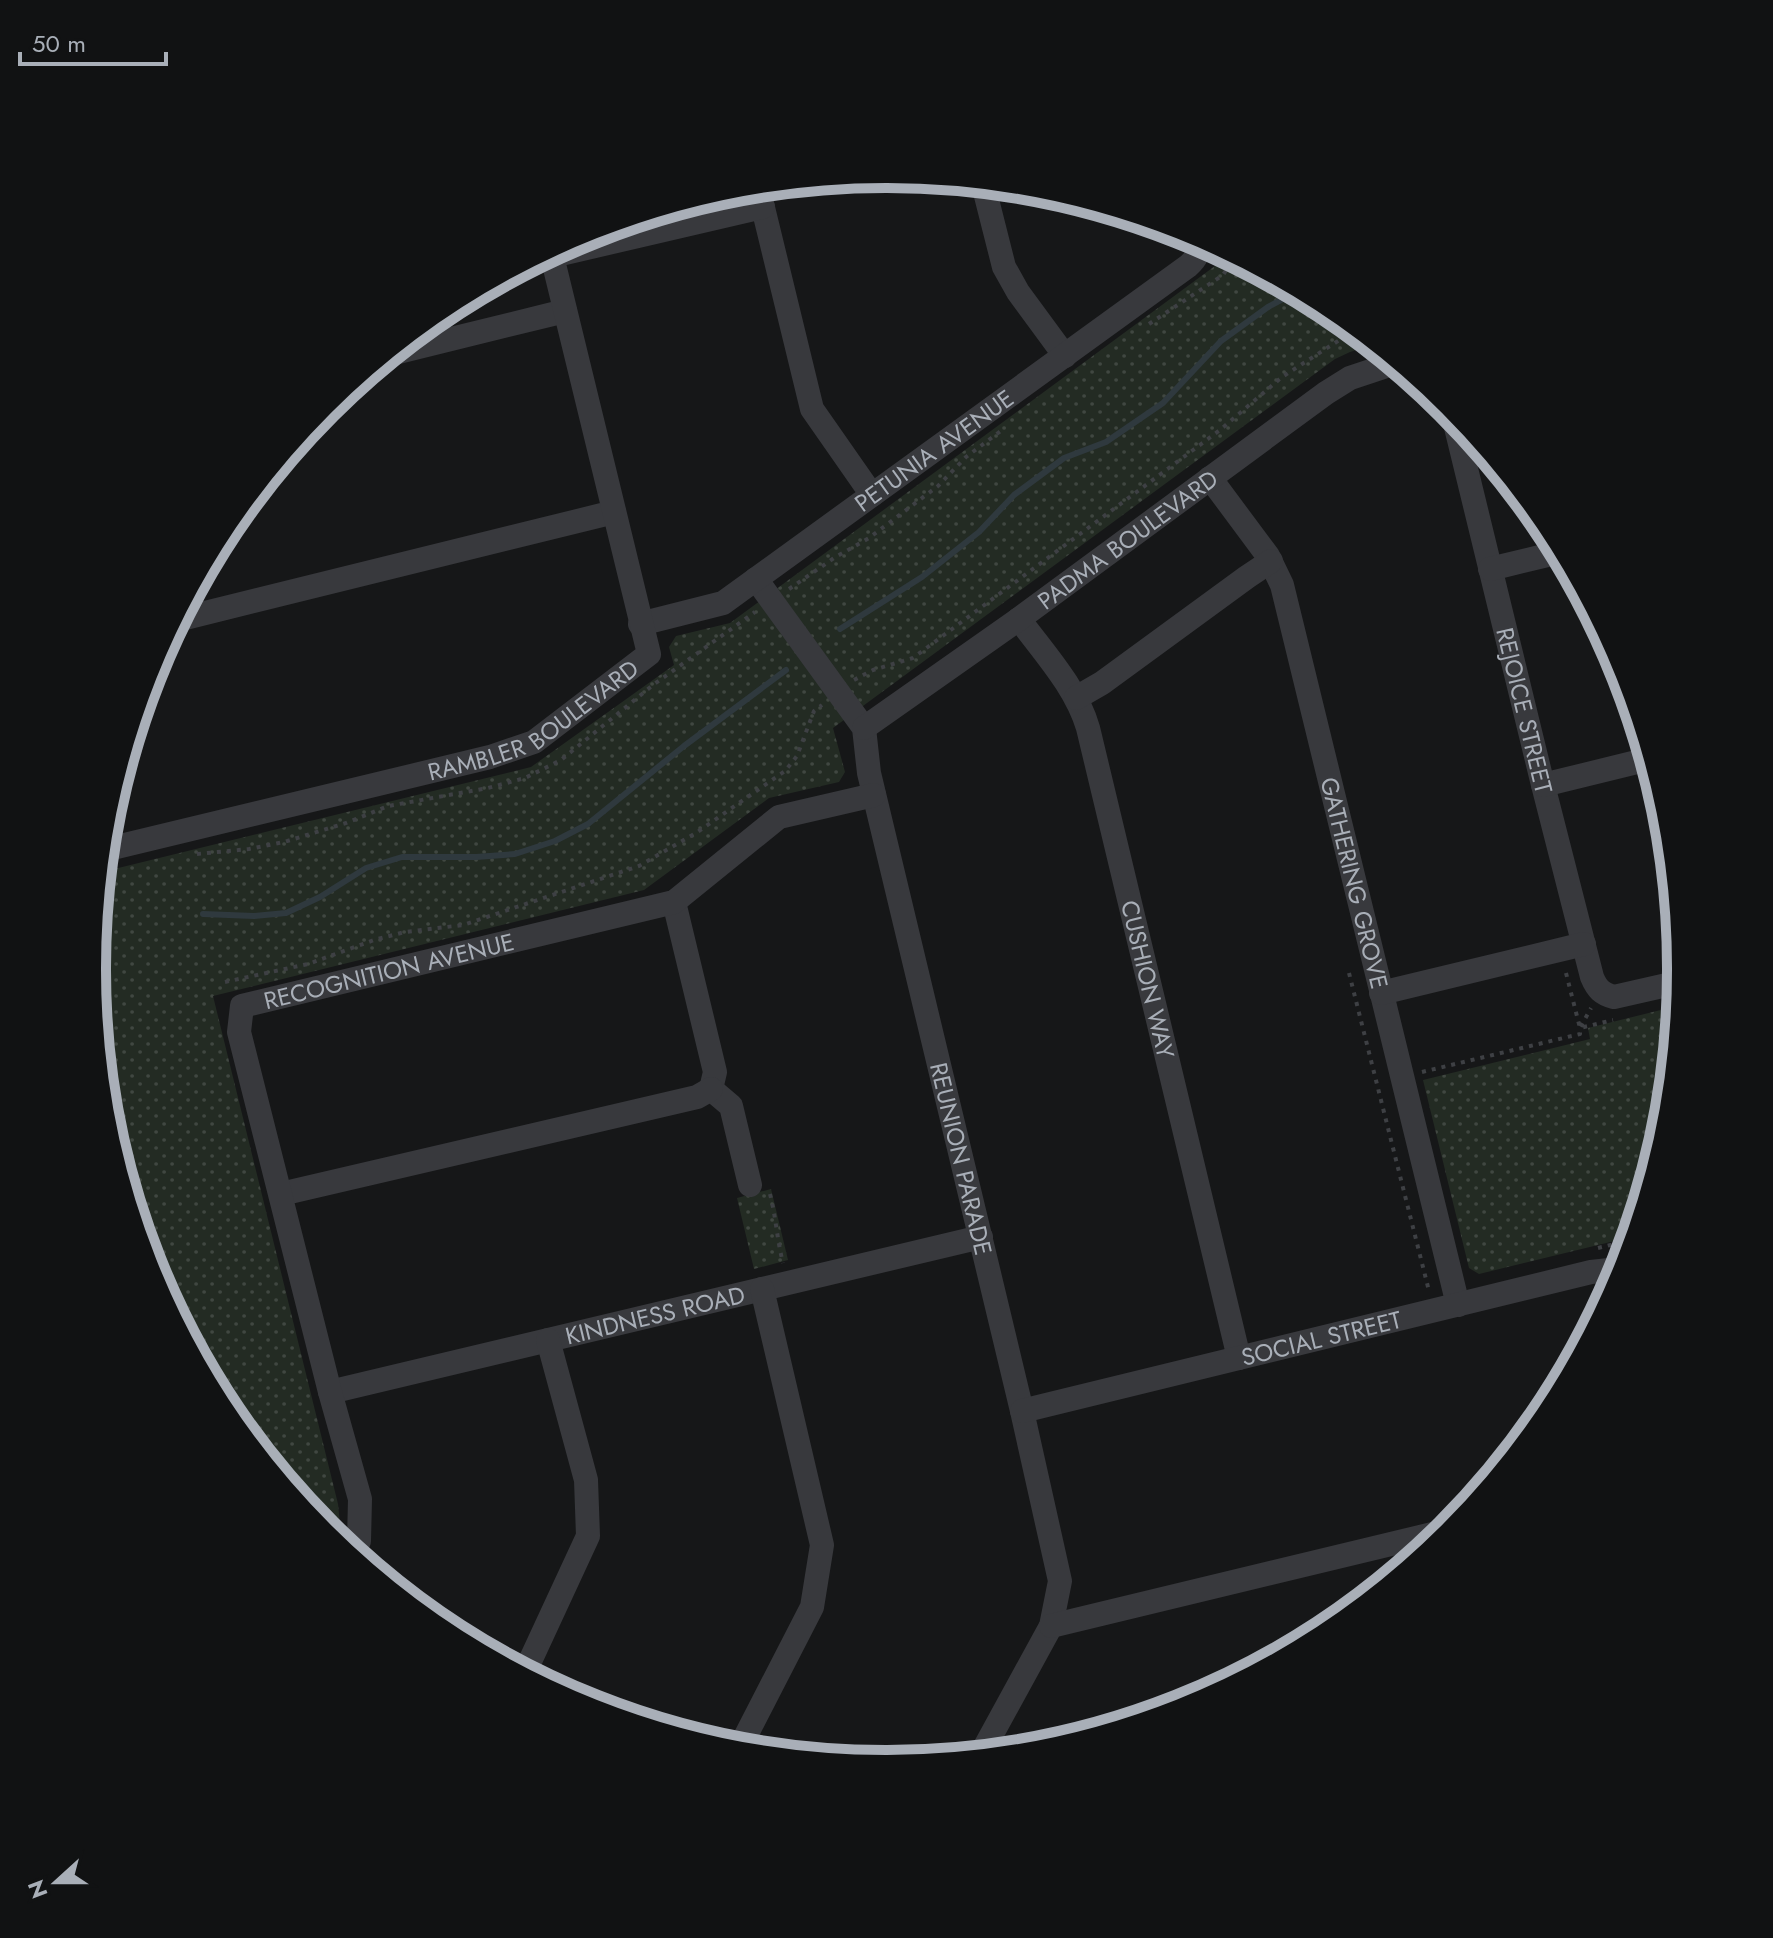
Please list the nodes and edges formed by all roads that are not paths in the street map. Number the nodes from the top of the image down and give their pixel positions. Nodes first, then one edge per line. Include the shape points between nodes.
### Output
1 (986, 195) edge
2 (760, 199) edge
3 (743, 202) edge
4 (628, 233) edge
5 (1198, 254) edge
6 (553, 263) edge
7 (565, 311) junction
8 (413, 348) edge
9 (1065, 356) junction
10 (1382, 367) edge
11 (1459, 439) edge
12 (1210, 478) junction
13 (872, 495) junction
14 (614, 512) junction
15 (1547, 555) edge
16 (1271, 561) junction
17 (1490, 569) junction
18 (756, 579) junction
19 (190, 617) edge
20 (1019, 619) junction
21 (640, 624) junction
22 (1076, 698) junction
23 (864, 728) junction
24 (1638, 762) edge
25 (1543, 785) junction
26 (874, 795) junction
27 (116, 847) edge
28 (674, 902) junction
29 (1584, 944) junction
30 (1666, 985) edge
31 (1381, 993) junction
32 (711, 1089) junction
33 (750, 1185) dead end
34 (281, 1194) junction
35 (981, 1237) junction
36 (1607, 1270) edge
37 (762, 1289) junction
38 (1458, 1305) junction
39 (548, 1340) junction
40 (1239, 1358) junction
41 (330, 1392) junction
42 (1022, 1411) junction
43 (1421, 1537) edge
44 (358, 1543) edge
45 (1051, 1626) junction
46 (529, 1663) edge
47 (745, 1737) edge
48 (987, 1743) edge

1 - 9 street via 1004,267
2 - 13 street via 812,409
3 - 4 street
5 - 9 street, PETUNIA AVENUE
6 - 7 street, RAMBLER BOULEVARD
7 - 8 street
7 - 14 street, RAMBLER BOULEVARD
9 - 13 street, PETUNIA AVENUE
10 - 12 street, PADMA BOULEVARD via 1337,385
11 - 17 street, REJOICE STREET
12 - 16 street, GATHERING GROVE
12 - 20 street, PADMA BOULEVARD
13 - 18 street, PETUNIA AVENUE
14 - 19 street
14 - 21 street, RAMBLER BOULEVARD
15 - 17 street
16 - 22 street
16 - 31 street, GATHERING GROVE via 1286,599
17 - 25 street, REJOICE STREET
18 - 21 street, PETUNIA AVENUE via 723,603
18 - 23 street, REUNION PARADE
20 - 22 street, CUSHION WAY
20 - 23 street, PADMA BOULEVARD
21 - 27 street, RAMBLER BOULEVARD via 649,654 534,742
22 - 40 street, CUSHION WAY via 1088,728
23 - 26 street, REUNION PARADE
24 - 25 street
25 - 29 street, REJOICE STREET
26 - 28 street, RECOGNITION AVENUE via 779,817
26 - 35 street, REUNION PARADE
28 - 32 street via 715,1072
28 - 34 street, RECOGNITION AVENUE via 242,1006 239,1032
29 - 30 street, REJOICE STREET via 1592,977 1604,994 1614,997
29 - 31 street
31 - 38 street, GATHERING GROVE
32 - 33 street via 731,1106
32 - 34 street via 697,1097
34 - 41 street, RECOGNITION AVENUE
35 - 37 street, KINDNESS ROAD
35 - 42 street, REUNION PARADE
36 - 38 street, SOCIAL STREET
37 - 39 street, KINDNESS ROAD
37 - 47 street via 822,1545 812,1607
38 - 40 street, SOCIAL STREET
39 - 41 street, KINDNESS ROAD
39 - 46 street via 586,1480 588,1536
40 - 42 street, SOCIAL STREET
41 - 44 street, RECOGNITION AVENUE via 360,1499
42 - 45 street, REUNION PARADE via 1060,1581
43 - 45 street
45 - 48 street, REUNION PARADE

